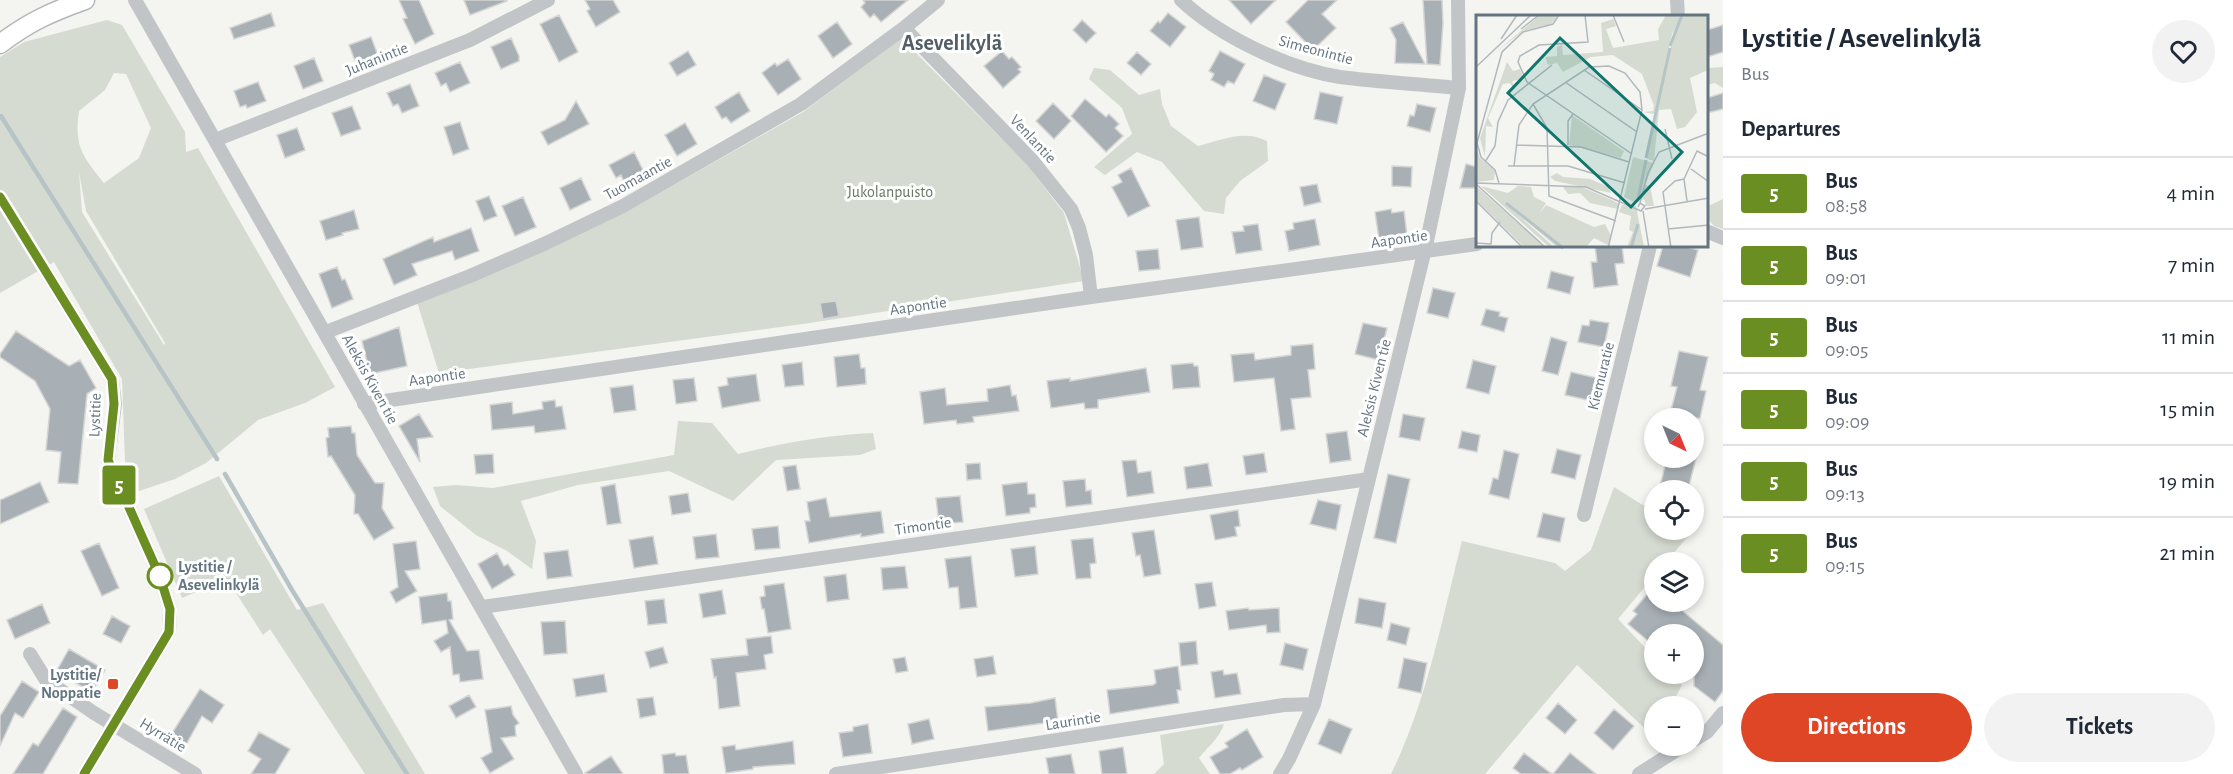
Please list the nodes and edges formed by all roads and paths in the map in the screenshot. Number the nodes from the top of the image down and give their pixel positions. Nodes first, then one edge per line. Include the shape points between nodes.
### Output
1 (85, 0) edge
2 (135, 0) edge
3 (548, 0) edge
4 (938, 0) edge
5 (1181, 0) edge
6 (1458, 0) edge
7 (1677, 0) edge
8 (1678, 15) edge
9 (21, 28) junction
10 (904, 28) junction
11 (0, 35) edge
12 (0, 44) edge
13 (1458, 88) junction
14 (215, 140) junction
15 (0, 197) edge
16 (1708, 231) edge
17 (1723, 238) edge
18 (1476, 244) edge
19 (1650, 248) edge
20 (1424, 252) junction
21 (1091, 297) junction
22 (326, 332) junction
23 (364, 404) junction
24 (1368, 478) junction
25 (1584, 515) dead end
26 (482, 607) junction
27 (30, 654) dead end
28 (1314, 704) junction
29 (1723, 713) edge
30 (114, 724) junction
31 (1704, 734) edge
32 (1667, 756) edge
33 (84, 774) edge
34 (195, 774) edge
35 (576, 774) edge
36 (836, 774) edge
37 (1280, 774) edge
38 (1639, 774) edge

1 - 9 main road
2 - 14 street, Aleksis Kiven tie
3 - 14 street, Juhanintie via 470,40
4 - 10 street, Tuomaantie
5 - 13 street, Simeonintie via 1224,33 1293,64 1338,76
6 - 13 street, Aleksis Kiven tie
7 - 8 street
9 - 11 main road
9 - 12 main road
10 - 21 street, Venlantie via 1032,160 1071,209 1086,255
10 - 22 street, Tuomaantie via 801,104 622,206 481,271
13 - 20 street, Aleksis Kiven tie
14 - 22 street, Aleksis Kiven tie
15 - 30 street, Lystitie via 112,379 114,404 108,460 160,577 170,609 169,632
16 - 17 street
18 - 20 street, Aapontie
19 - 25 street, Kiemuratie
20 - 21 street, Aapontie
20 - 24 street, Aleksis Kiven tie
21 - 23 street, Aapontie
22 - 23 street, Aleksis Kiven tie
23 - 26 street, Aleksis Kiven tie
24 - 26 street, Timontie
24 - 28 street, Aleksis Kiven tie
26 - 35 street, Aleksis Kiven tie
27 - 30 street, Hyrrätie via 46,680
28 - 36 street, Laurintie
28 - 37 street, Aleksis Kiven tie
29 - 31 street
30 - 33 street, Lystitie
30 - 34 street, Hyrrätie
32 - 38 street

